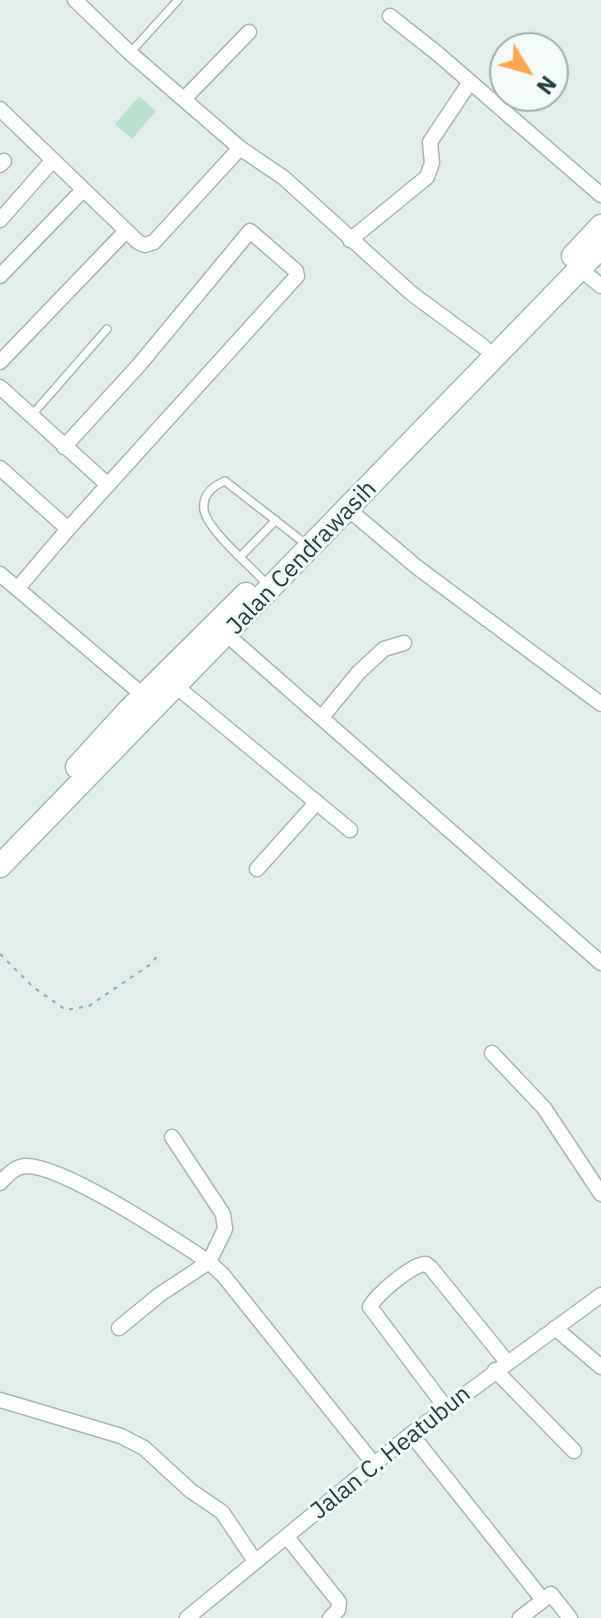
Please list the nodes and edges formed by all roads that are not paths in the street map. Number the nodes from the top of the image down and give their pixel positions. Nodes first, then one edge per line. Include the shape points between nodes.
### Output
1 (75, 0) edge
2 (178, 0) edge
3 (390, 16) dead end
4 (249, 32) dead end
5 (130, 53) junction
6 (470, 82) junction
7 (184, 99) junction
8 (0, 109) edge
9 (240, 148) junction
10 (52, 161) junction
11 (83, 190) junction
12 (601, 195) edge
13 (0, 220) edge
14 (601, 226) edge
15 (126, 231) junction
16 (350, 240) junction
17 (600, 251) edge
18 (580, 269) junction
19 (0, 276) edge
20 (601, 286) edge
21 (107, 329) dead end
22 (484, 347) junction
23 (0, 362) edge
24 (0, 387) edge
25 (31, 416) junction
26 (64, 447) junction
27 (0, 468) edge
28 (108, 485) junction
29 (348, 509) junction
30 (276, 520) junction
31 (68, 529) junction
32 (305, 544) junction
33 (241, 556) junction
34 (0, 574) edge
35 (262, 579) junction
36 (18, 588) junction
37 (227, 635) junction
38 (404, 643) dead end
39 (177, 687) junction
40 (144, 696) junction
41 (601, 704) edge
42 (322, 717) junction
43 (317, 802) junction
44 (350, 830) dead end
45 (0, 844) edge
46 (0, 866) edge
47 (257, 869) dead end
48 (601, 963) edge
49 (492, 1053) dead end
50 (172, 1137) dead end
51 (0, 1183) edge
52 (601, 1194) edge
53 (209, 1262) junction
54 (601, 1295) edge
55 (119, 1328) dead end
56 (555, 1328) junction
57 (501, 1366) junction
58 (601, 1367) edge
59 (0, 1400) edge
60 (446, 1408) junction
61 (411, 1434) junction
62 (574, 1451) dead end
63 (374, 1464) junction
64 (287, 1537) junction
65 (255, 1561) junction
66 (543, 1600) junction
67 (187, 1618) edge
68 (330, 1618) edge
69 (520, 1618) edge
70 (570, 1618) edge

1 - 5 street
2 - 5 lane
3 - 6 street
4 - 7 street
5 - 7 street
6 - 12 street
6 - 16 street via 430,142 427,177
7 - 9 street
8 - 10 street
9 - 15 street via 154,242 145,245
9 - 16 street via 284,178
10 - 11 street
10 - 13 street
11 - 15 street
11 - 19 street
14 - 22 main road, Jalan Cendrawasih
15 - 23 street
16 - 22 street
17 - 18 main road, Jalan Cendrawasih
18 - 20 street
18 - 29 main road, Jalan Cendrawasih
21 - 25 lane
22 - 32 main road, Jalan Cendrawasih
24 - 25 street
25 - 26 street
26 - 28 street
26 - 28 street via 254,232 297,276
27 - 31 street
28 - 31 street
29 - 32 main road, Jalan Cendrawasih
29 - 41 street
30 - 32 lane
30 - 33 lane
30 - 33 lane via 225,481 213,486 204,510
31 - 36 street
32 - 35 main road, Jalan Cendrawasih
32 - 37 main road, Jalan Cendrawasih
33 - 35 lane
34 - 36 street
35 - 40 main road, Jalan Cendrawasih
36 - 40 street
37 - 39 main road, Jalan Cendrawasih
37 - 42 street
38 - 42 street via 384,649
39 - 43 street
39 - 46 main road, Jalan Cendrawasih
40 - 45 main road, Jalan Cendrawasih
42 - 48 street
43 - 44 street
43 - 47 street
49 - 52 street via 544,1108
50 - 53 street via 226,1221
51 - 53 street via 19,1167 45,1170 95,1192
53 - 55 street
53 - 63 street
54 - 56 street, Jalan C. Heatubun
56 - 57 street, Jalan C. Heatubun
56 - 58 street
57 - 60 street, Jalan C. Heatubun
57 - 60 street via 431,1268 416,1265 370,1307
57 - 62 street
59 - 65 street via 137,1444 222,1512
60 - 61 street, Jalan C. Heatubun
61 - 63 street, Jalan C. Heatubun
61 - 66 street
63 - 64 street, Jalan C. Heatubun
64 - 65 street, Jalan C. Heatubun
64 - 68 street via 339,1602
65 - 67 street, Jalan C. Heatubun
66 - 69 street
66 - 70 street via 551,1594

